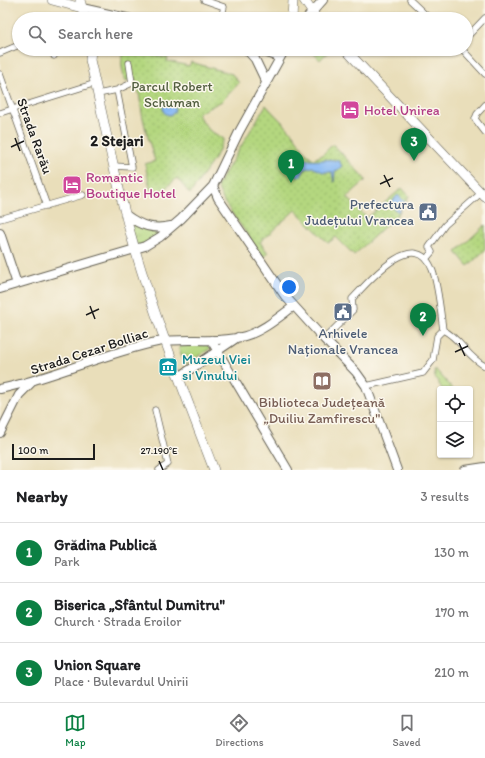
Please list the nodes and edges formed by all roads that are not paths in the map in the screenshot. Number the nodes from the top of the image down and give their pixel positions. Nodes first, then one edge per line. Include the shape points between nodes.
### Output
1 (52, 0) edge
2 (204, 0) edge
3 (293, 0) edge
4 (304, 0) edge
5 (323, 0) edge
6 (410, 0) edge
7 (219, 3) edge
8 (81, 4) edge
9 (102, 12) edge
10 (223, 12) edge
11 (292, 12) edge
12 (310, 12) edge
13 (315, 12) edge
14 (423, 12) edge
15 (485, 18) edge
16 (473, 31) edge
17 (12, 48) edge
18 (0, 53) edge
19 (90, 56) edge
20 (252, 56) edge
21 (276, 56) edge
22 (352, 56) edge
23 (468, 56) edge
24 (279, 57) joint
25 (129, 63) dead end
26 (0, 74) edge
27 (485, 74) edge
28 (266, 82) junction
29 (96, 83) junction
30 (116, 90) junction
31 (98, 94) junction
32 (485, 105) edge
33 (13, 110) junction
34 (0, 113) edge
35 (485, 132) edge
36 (113, 166) junction
37 (213, 186) junction
38 (83, 195) dead end
39 (483, 195) edge
40 (46, 206) junction
41 (126, 215) junction
42 (0, 219) edge
43 (174, 225) junction
44 (0, 234) edge
45 (135, 249) junction
46 (426, 259) junction
47 (17, 284) junction
48 (0, 289) edge
49 (294, 306) junction
50 (443, 330) junction
51 (238, 337) junction
52 (324, 339) junction
53 (211, 340) junction
54 (167, 341) junction
55 (218, 352) junction
56 (485, 366) edge
57 (179, 377) junction
58 (32, 382) junction
59 (366, 386) junction
60 (0, 389) edge
61 (155, 410) dead end
62 (0, 433) edge
63 (485, 467) edge
64 (159, 470) edge
65 (214, 470) edge
66 (288, 470) edge
67 (397, 470) edge
68 (465, 470) edge

1 - 8 main road
2 - 7 street
3 - 11 main road
4 - 12 main road
5 - 13 street
6 - 14 street
7 - 10 street via 224,7
8 - 9 street
15 - 16 street
17 - 18 street
19 - 29 main road
20 - 28 street
21 - 24 street
22 - 39 main road
23 - 27 street
24 - 28 street
25 - 30 street via 132,84
26 - 33 street, Strada Rarău
28 - 37 street
29 - 31 main road
29 - 33 street
30 - 31 street
30 - 36 street via 132,167
31 - 36 main road
32 - 35 street via 475,119
33 - 34 street
33 - 40 street, Strada Rarău
36 - 41 main road
37 - 43 street via 202,200
37 - 49 street via 218,198
38 - 40 street
39 - 46 street via 445,225 429,247 432,252
40 - 42 street
41 - 43 street via 150,228
41 - 45 main road
43 - 45 street via 156,239
44 - 47 street
45 - 47 street
45 - 54 main road
46 - 50 street via 432,270
46 - 52 street via 416,253 407,253 394,260 369,281 352,300 353,310
47 - 48 street
49 - 51 street via 259,330
49 - 52 street
50 - 56 street
50 - 59 street via 437,336 433,360 422,373
51 - 53 street, Strada Cezar Bolliac
51 - 55 street
52 - 59 street
53 - 54 street, Strada Cezar Bolliac
53 - 55 street
54 - 57 main road
54 - 58 street, Strada Cezar Bolliac
55 - 57 street
55 - 66 street
57 - 65 main road
58 - 60 street
58 - 62 street, Strada Cezar Bolliac via 19,395
59 - 67 street
61 - 64 street via 168,464
63 - 68 street

